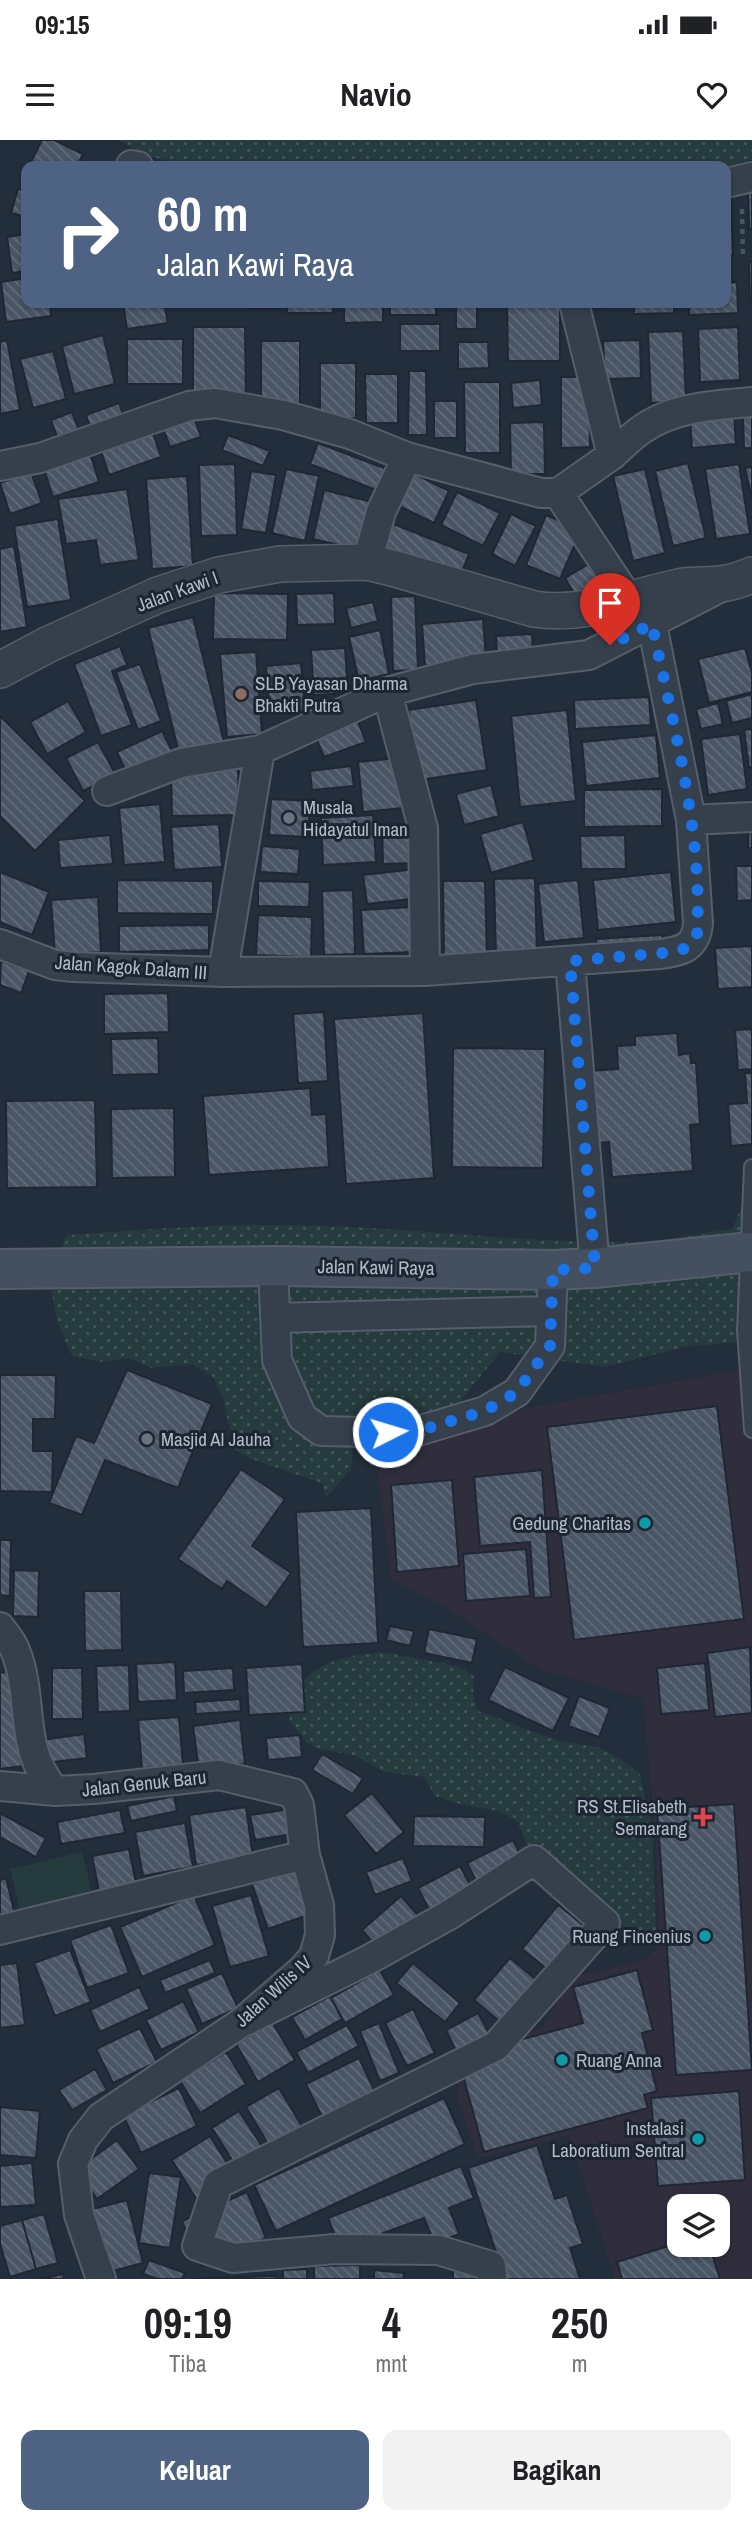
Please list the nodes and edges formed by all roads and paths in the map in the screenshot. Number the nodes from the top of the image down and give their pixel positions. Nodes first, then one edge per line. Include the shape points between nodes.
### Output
1 (740, 180) edge
2 (743, 256) dead end
3 (575, 308) edge
4 (752, 401) edge
5 (612, 455) junction
6 (407, 457) junction
7 (0, 466) edge
8 (558, 492) junction
9 (367, 562) junction
10 (740, 579) edge
11 (628, 598) junction
12 (652, 624) junction
13 (0, 670) edge
14 (387, 692) junction
15 (260, 750) junction
16 (107, 791) dead end
17 (752, 817) edge
18 (691, 820) junction
19 (0, 944) edge
20 (570, 961) junction
21 (425, 971) junction
22 (223, 972) junction
23 (752, 1167) edge
24 (751, 1252) edge
25 (273, 1266) junction
26 (595, 1268) junction
27 (0, 1269) edge
28 (553, 1270) junction
29 (551, 1311) junction
30 (275, 1318) junction
31 (752, 1430) edge
32 (0, 1627) edge
33 (0, 1786) edge
34 (55, 1791) junction
35 (305, 1855) junction
36 (0, 1930) edge
37 (241, 2023) junction
38 (101, 2279) edge
39 (492, 2279) edge

1 - 2 path
3 - 5 street
4 - 5 street via 690,409 664,418 643,428
5 - 8 street
6 - 7 street via 283,415 215,403 189,406 40,458
6 - 8 street via 541,493
6 - 9 street via 381,512
8 - 11 street
9 - 11 street, Jalan Kawi I via 534,610 590,609
9 - 13 street, Jalan Kawi I via 280,564 219,575 158,595
10 - 11 street, Jalan Kawi I
10 - 12 street
12 - 14 street via 589,655 473,669
12 - 18 street, Jalan Kagok Dalam III
14 - 15 street
14 - 21 street via 423,828
15 - 16 street via 181,763
15 - 22 street, Jalan Kagok Dalam III
17 - 18 street
18 - 20 street, Jalan Kagok Dalam III via 698,907 694,942 674,952
19 - 22 street, Jalan Kagok Dalam III via 55,965
20 - 21 street, Jalan Kagok Dalam III
20 - 26 street
21 - 22 street, Jalan Kagok Dalam III
23 - 24 lane
24 - 26 main road, Jalan Kawi Raya
24 - 31 lane via 745,1330
25 - 27 main road, Jalan Kawi Raya
25 - 28 main road, Jalan Kawi Raya
25 - 30 street
26 - 28 main road, Jalan Kawi Raya
28 - 29 street
29 - 30 street
29 - 30 street via 550,1346 517,1392 485,1411 411,1433 321,1431 302,1417 277,1360
32 - 34 street, Jalan Genuk Baru via 19,1662 33,1754
33 - 34 street, Jalan Genuk Baru
34 - 35 street, Jalan Genuk Baru via 219,1775 277,1787 293,1793 299,1805
35 - 36 street
35 - 37 street, Jalan Wilis IV via 319,1905 320,1935 314,1956
37 - 38 street, Jalan Wilis IV via 102,2117 83,2140 73,2164 79,2215
37 - 39 street via 414,1935 534,1860 605,1923 496,2046 218,2184 197,2246 233,2258 335,2249 438,2250 491,2266

